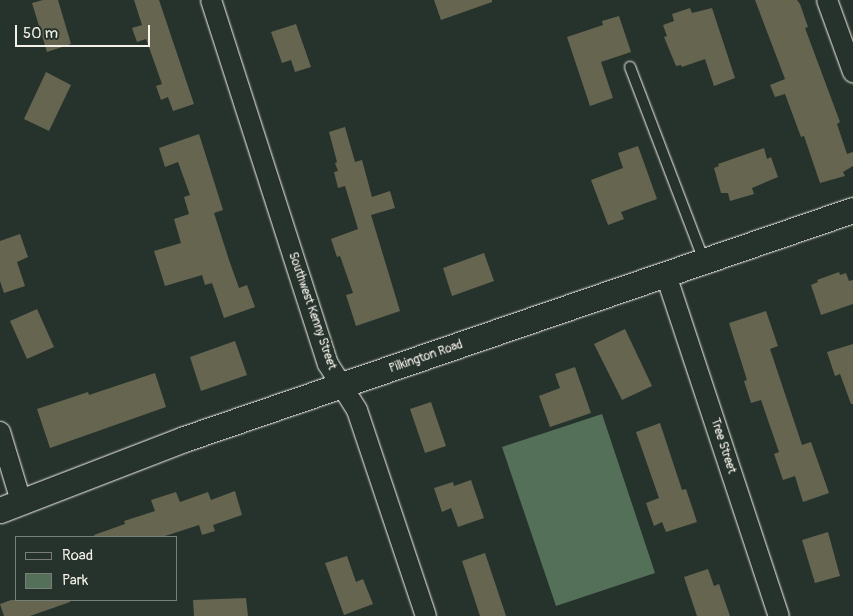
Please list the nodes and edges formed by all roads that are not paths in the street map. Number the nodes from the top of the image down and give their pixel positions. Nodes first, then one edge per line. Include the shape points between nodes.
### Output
1 (211, 0) edge
2 (827, 0) edge
3 (630, 67) dead end
4 (853, 72) edge
5 (853, 210) edge
6 (705, 262) junction
7 (666, 275) junction
8 (340, 386) junction
9 (0, 432) edge
10 (11, 506) edge
11 (426, 616) edge
12 (780, 616) edge

1 - 8 street, Southwest Kenny Street via 328,364
2 - 4 street
3 - 6 lane
5 - 6 street, Pilkington Road
6 - 7 street, Pilkington Road
7 - 8 street, Pilkington Road
7 - 12 street, Tree Street
8 - 10 street, Pilkington Road via 184,440
8 - 11 street, Southwest Kenny Street via 357,410
9 - 10 street

